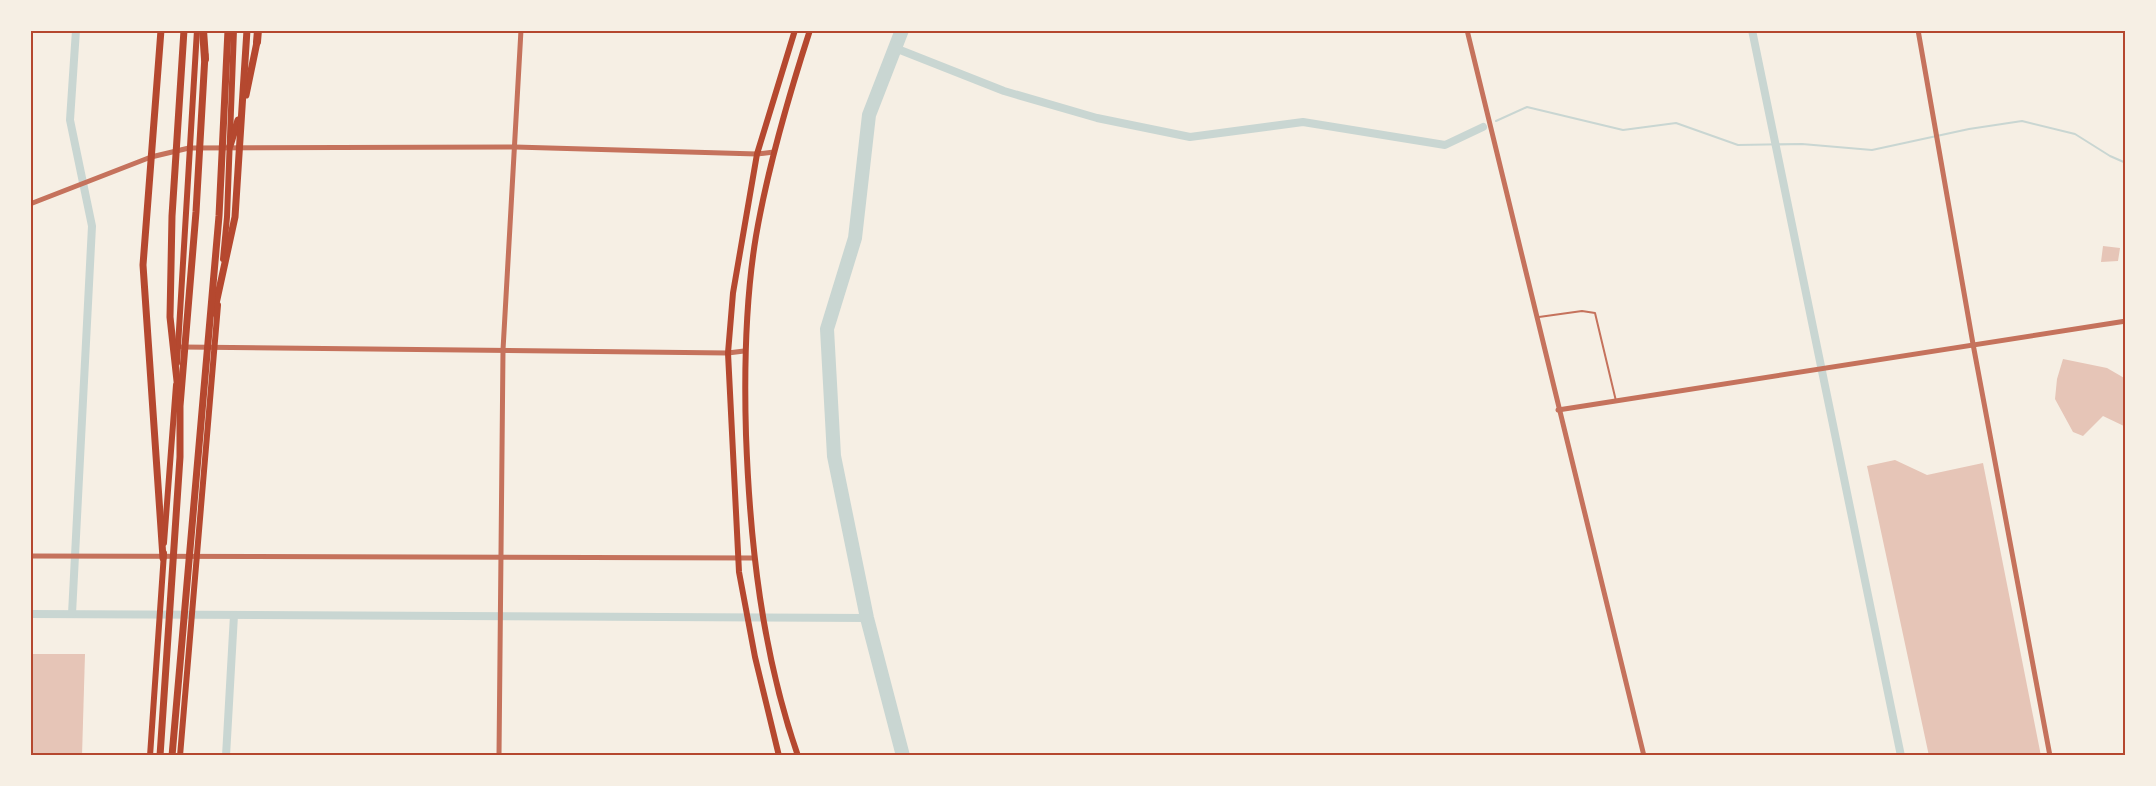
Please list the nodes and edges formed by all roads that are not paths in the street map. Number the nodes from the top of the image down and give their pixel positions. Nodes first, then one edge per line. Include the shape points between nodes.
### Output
1 (161, 30) edge
2 (184, 30) edge
3 (197, 30) edge
4 (205, 30) edge
5 (228, 30) edge
6 (234, 30) edge
7 (248, 30) edge
8 (258, 30) edge
9 (522, 30) edge
10 (795, 30) edge
11 (810, 30) edge
12 (1467, 30) edge
13 (1918, 30) edge
14 (257, 42) joint
15 (205, 59) joint
16 (230, 146) junction
17 (515, 147) junction
18 (189, 148) junction
19 (774, 152) junction
20 (757, 154) junction
21 (151, 157) junction
22 (30, 204) edge
23 (1536, 318) junction
24 (2126, 321) edge
25 (208, 342) junction
26 (1973, 345) junction
27 (178, 347) junction
28 (214, 348) junction
29 (503, 350) junction
30 (744, 351) junction
31 (728, 353) junction
32 (1616, 401) junction
33 (180, 406) junction
34 (1558, 410) junction
35 (30, 556) edge
36 (501, 557) junction
37 (163, 558) junction
38 (196, 558) junction
39 (754, 558) junction
40 (737, 559) junction
41 (150, 756) edge
42 (160, 756) edge
43 (172, 756) edge
44 (180, 756) edge
45 (499, 756) edge
46 (779, 756) edge
47 (798, 756) edge
48 (1644, 756) edge
49 (2050, 756) edge

1 - 21 main road
2 - 33 main road via 170,317
3 - 18 main road
4 - 15 highway
5 - 25 main road
6 - 16 main road
7 - 25 main road via 235,217
8 - 14 highway
9 - 17 street
10 - 20 main road
11 - 19 main road
12 - 23 street
13 - 26 street
14 - 16 main road via 248,90
15 - 33 main road
16 - 17 street
16 - 18 street
16 - 28 main road
17 - 20 street
17 - 29 street
18 - 21 street
18 - 27 main road
19 - 20 street
19 - 30 main road via 756,237
20 - 31 main road via 733,293
21 - 22 street
21 - 37 main road via 143,265
23 - 32 lane via 1582,311 1595,313
23 - 34 street
24 - 26 street
25 - 43 main road
26 - 32 street
26 - 49 street
27 - 28 street
27 - 37 main road
28 - 29 street
28 - 38 main road
29 - 31 street
29 - 36 street
30 - 31 street
30 - 39 main road
31 - 40 main road
32 - 34 street
33 - 42 main road
34 - 48 street
35 - 37 street
36 - 38 street
36 - 40 street
36 - 45 street
37 - 38 street
37 - 41 main road
38 - 44 main road
39 - 40 street
39 - 47 main road via 780,704
40 - 46 main road

